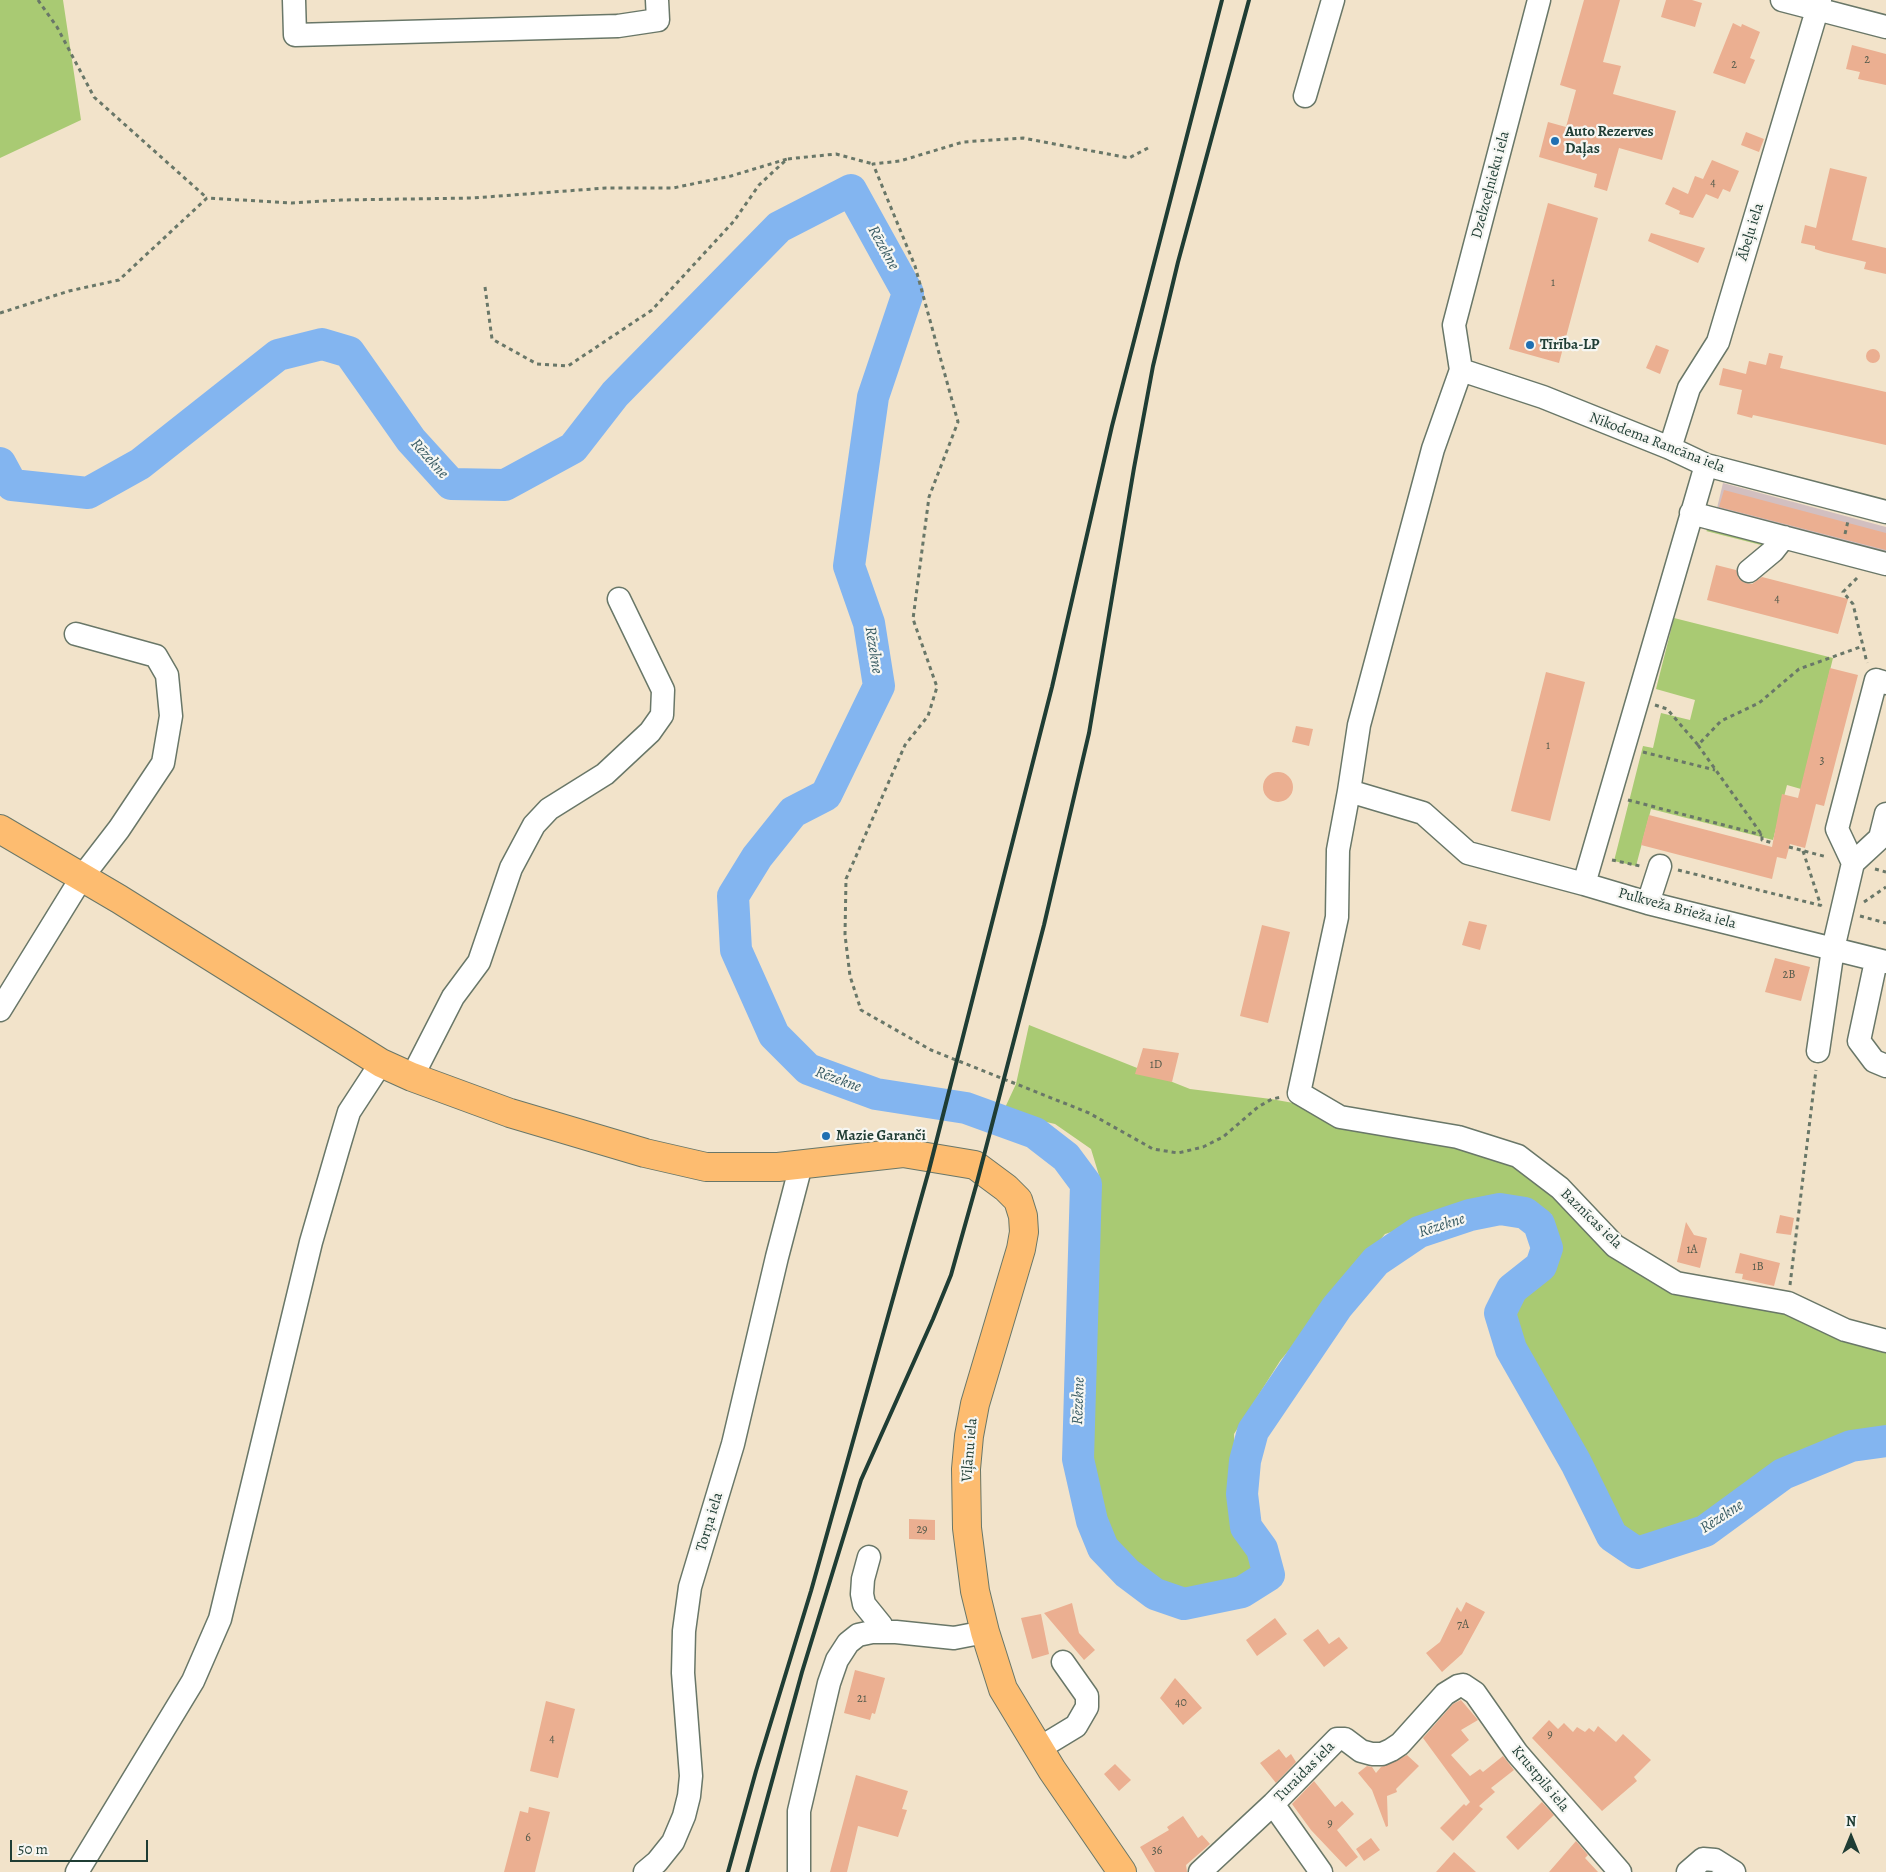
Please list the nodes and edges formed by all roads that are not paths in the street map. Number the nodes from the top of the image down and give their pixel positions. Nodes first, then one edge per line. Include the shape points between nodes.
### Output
1 (294, 0) edge
2 (657, 0) edge
3 (1333, 0) edge
4 (1539, 0) edge
5 (1782, 0) edge
6 (1818, 5) edge
7 (1886, 27) edge
8 (1305, 96) dead end
9 (1461, 370) junction
10 (1670, 448) junction
11 (1706, 465) junction
12 (1886, 512) edge
13 (1691, 513) junction
14 (1784, 537) junction
15 (1880, 562) edge
16 (1749, 571) dead end
17 (619, 599) dead end
18 (76, 634) dead end
19 (1880, 687) edge
20 (1349, 791) junction
21 (1886, 814) edge
22 (0, 829) edge
23 (1854, 863) junction
24 (1660, 866) road end
25 (82, 877) junction
26 (1584, 884) junction
27 (1648, 903) junction
28 (1833, 949) junction
29 (1881, 961) edge
30 (0, 1010) edge
31 (1818, 1051) road end
32 (381, 1063) junction
33 (1886, 1066) edge
34 (412, 1077) junction
35 (801, 1164) junction
36 (1886, 1341) edge
37 (869, 1557) dead end
38 (883, 1632) junction
39 (985, 1632) junction
40 (1064, 1662) dead end
41 (1463, 1685) joint
42 (1038, 1749) junction
43 (1273, 1804) junction
44 (77, 1872) edge
45 (645, 1872) edge
46 (799, 1872) edge
47 (1122, 1872) edge
48 (1200, 1872) edge
49 (1321, 1872) edge
50 (1620, 1872) edge
51 (1688, 1872) edge
52 (1734, 1872) edge

1 - 2 street via 295,35 618,26 658,20
3 - 8 street
4 - 9 street, Dzelzceļnieku iela via 1454,325
5 - 6 street
6 - 7 street
6 - 10 street, Ābeļu iela via 1718,342 1689,388
9 - 10 street, Nikodema Rancāna iela via 1543,397
9 - 20 street via 1433,449 1359,725
10 - 11 street, Nikodema Rancāna iela
11 - 12 street, Nikodema Rancāna iela
11 - 13 street
13 - 14 street
13 - 26 street
14 - 15 street
14 - 16 street
17 - 34 street via 663,690 662,714 650,732 605,774 549,809 534,824 511,868 479,962 453,997
18 - 25 street via 156,656 167,675 171,716 163,763
19 - 23 street via 1837,829
20 - 26 street, Pulkveža Brieža iela via 1424,813 1468,854
20 - 36 street, Baznīcas iela via 1338,850 1337,917 1299,1093 1340,1117 1458,1137 1518,1156 1560,1188 1615,1246 1676,1282 1788,1303 1845,1330
21 - 23 street via 1880,838
22 - 25 main road, Viļānu iela
23 - 28 street
24 - 27 street
25 - 30 street
25 - 32 main road, Viļānu iela
26 - 27 street, Pulkveža Brieža iela
27 - 28 street, Pulkveža Brieža iela
28 - 29 street, Pulkveža Brieža iela
28 - 31 street
29 - 33 street via 1859,1041 1874,1061
32 - 34 main road, Viļānu iela
32 - 44 street via 349,1112 311,1242 220,1619 193,1681
34 - 35 main road, Viļānu iela via 510,1113 681,1163 730,1168
35 - 39 main road, Viļānu iela via 903,1153 975,1165 994,1177 1018,1200 1024,1232 1021,1249 975,1404 966,1469 975,1591
35 - 45 street, Torņa iela via 733,1444 690,1587 683,1673 691,1776 689,1796 673,1842
37 - 38 street via 862,1594 864,1604
38 - 39 street via 954,1638
38 - 46 street via 858,1635 848,1643 837,1660 799,1811
39 - 42 main road, Viļānu iela via 1004,1689
40 - 42 street via 1087,1696 1087,1707 1076,1726
41 - 43 street, Turaidas iela via 1445,1694 1400,1744 1382,1754 1361,1751 1345,1739 1337,1739
41 - 50 street, Krustpils iela via 1475,1693 1517,1753
42 - 47 main road, Viļānu iela
43 - 48 street, Turaidas iela
43 - 49 street
51 - 52 street via 1703,1860 1715,1860

